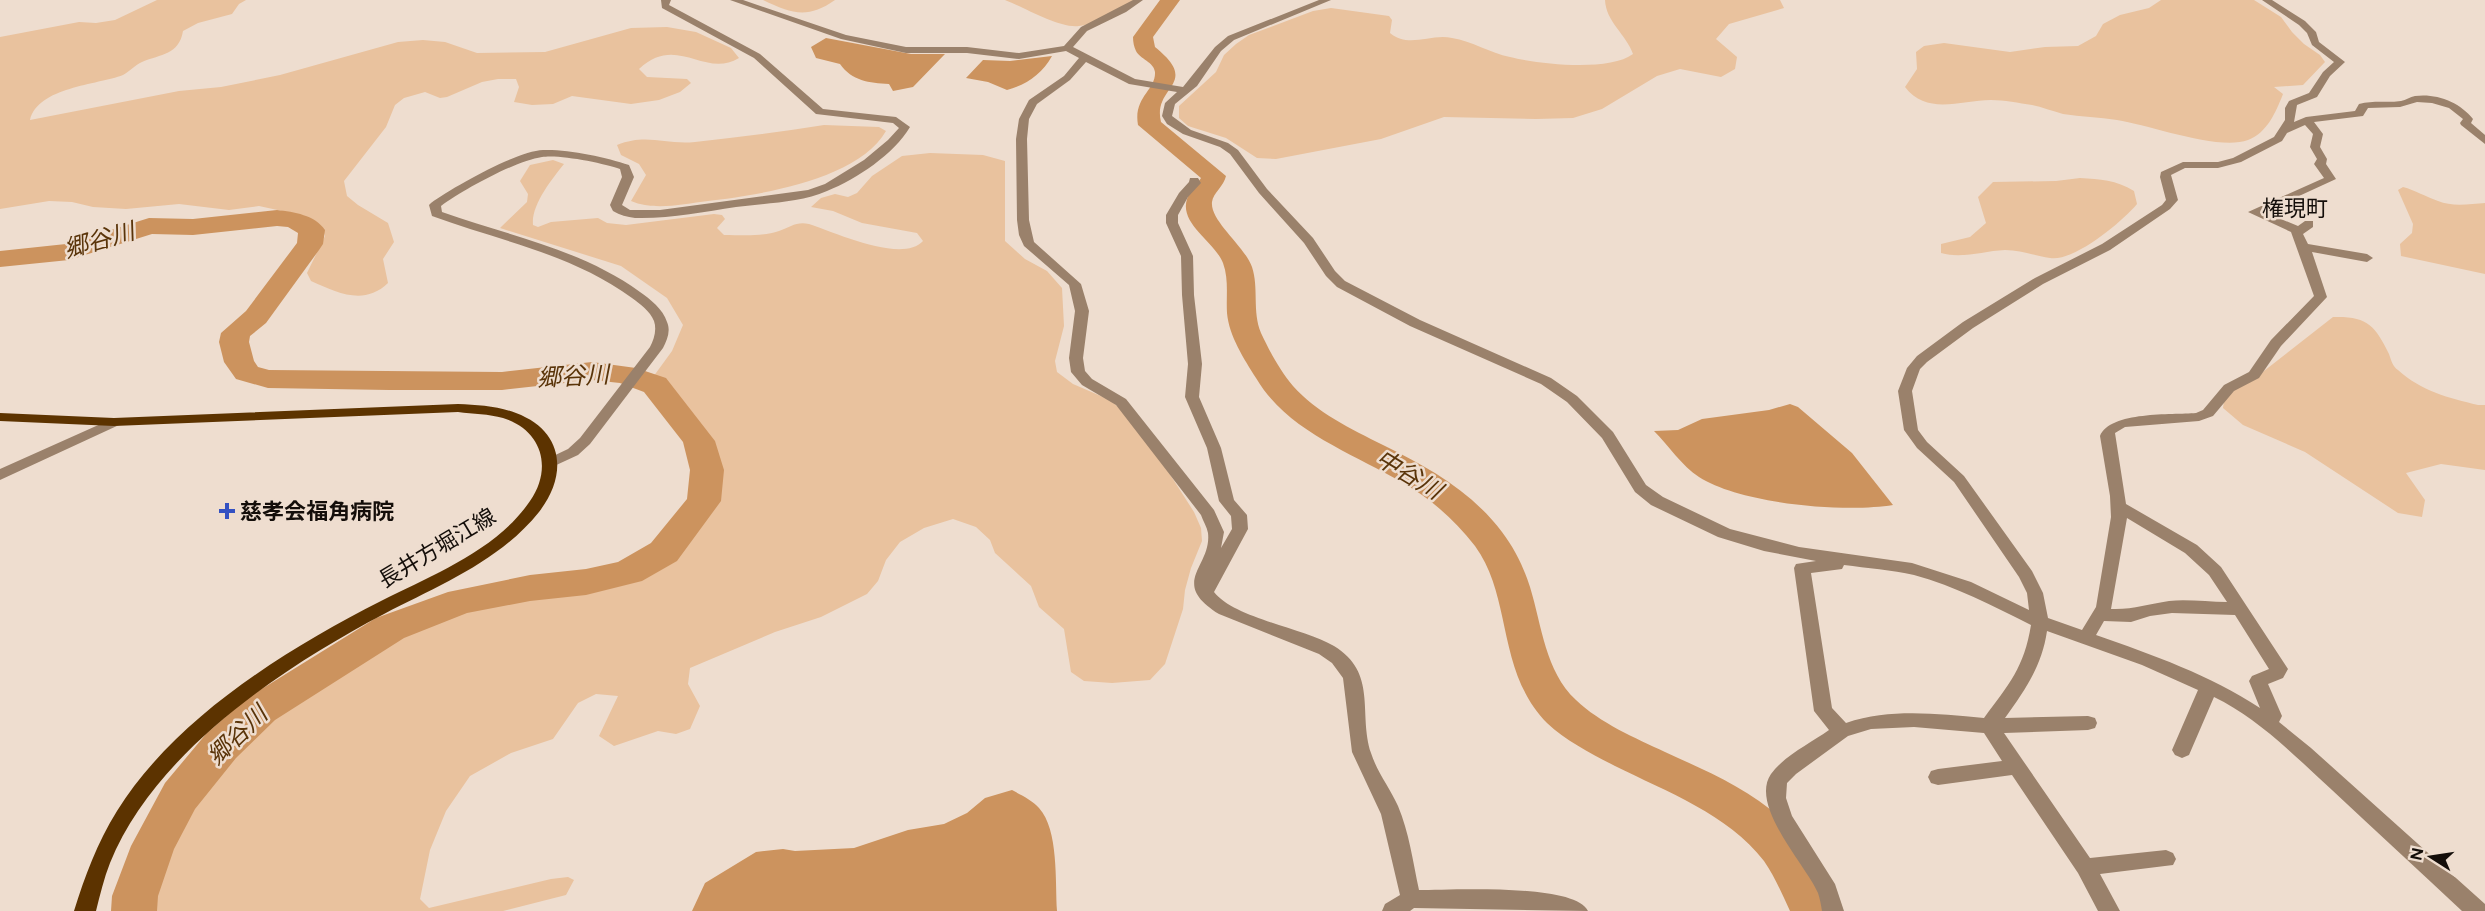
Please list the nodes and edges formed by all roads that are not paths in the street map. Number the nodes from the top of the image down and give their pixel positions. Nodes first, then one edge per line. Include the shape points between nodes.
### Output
1 (667, 0) edge
2 (734, 0) edge
3 (1139, 0) edge
4 (1327, 0) edge
5 (2266, 0) edge
6 (1067, 48) junction
7 (1085, 56) junction
8 (1177, 89) junction
9 (2306, 120) junction
10 (2284, 131) junction
11 (2485, 141) edge
12 (1194, 180) dead end
13 (2304, 247) junction
14 (2367, 258) dead end
15 (0, 417) edge
16 (114, 422) junction
17 (552, 462) junction
18 (0, 475) edge
19 (2119, 507) junction
20 (1836, 559) junction
21 (1204, 593) junction
22 (2240, 609) junction
23 (2100, 615) junction
24 (2040, 622) junction
25 (2085, 639) junction
26 (2209, 687) junction
27 (2088, 723) dead end
28 (2268, 723) junction
29 (1989, 726) junction
30 (1842, 731) junction
31 (2182, 750) dead end
32 (2017, 767) junction
33 (1938, 777) dead end
34 (2166, 859) dead end
35 (2085, 867) junction
36 (1411, 899) junction
37 (82, 909) edge
38 (1393, 911) edge
39 (1577, 911) edge
40 (1833, 911) edge
41 (2109, 911) edge
42 (2477, 911) edge

1 - 17 street via 664,2 669,9 757,56 820,112 896,120 905,127 890,144 840,180 820,190 792,196 633,214 617,209 616,205 628,177 625,167 553,153 512,162 435,206 436,214 568,257 616,279 652,309 662,323 661,337 643,367 585,441
2 - 6 street via 844,37 906,50 966,50 1019,56
3 - 6 street via 1084,29
4 - 8 street via 1231,38 1193,84
5 - 10 street via 2302,23 2311,32 2314,43 2340,62 2326,74 2313,95 2294,103
6 - 7 street
7 - 8 street via 1122,78
7 - 21 street via 1069,77 1033,102 1029,110 1020,149 1022,225 1028,243 1075,284 1082,311 1078,372 1087,382 1121,402 1208,514 1216,533 1204,575
8 - 20 street via 1167,110 1171,122 1243,160 1263,191 1309,241 1341,284 1415,323 1546,381 1572,399 1608,435 1640,488 1675,512 1764,545
9 - 10 street
9 - 11 street via 2359,114 2363,106 2374,103 2429,99 2464,113 2468,119 2465,123
9 - 13 street via 2318,134 2315,147 2330,179 2254,212 2303,228 2299,242
10 - 24 street via 2278,139 2237,160 2169,170 2165,179 2172,200 2166,207 2106,247 2039,281 1968,325 1914,368 1905,391 1911,430 1959,479 2026,575 2035,593
12 - 21 street via 1172,215 1187,256 1195,364 1192,397 1214,448 1227,501 1239,515 1240,529
13 - 14 street
13 - 19 street via 2321,297 2276,343 2254,375 2229,388 2214,407 2199,417 2122,423 2109,431
15 - 16 main road
16 - 17 main road via 458,408 519,419 544,441
16 - 18 street
17 - 37 main road, 長井方堀江線 via 538,500 506,536 448,573 318,642 257,682 199,730 149,784 119,828 104,853
19 - 22 street via 2191,549 2215,571
19 - 23 street
20 - 24 street via 1912,569 1939,577
20 - 30 street via 1836,564 1829,566 1802,568 1823,711
21 - 36 street via 1227,611 1320,646 1348,669 1358,696 1359,745 1390,813
22 - 23 street via 2172,607 2131,616
22 - 28 street via 2279,669 2258,681 2273,716
23 - 25 street
24 - 25 street
24 - 29 street via 2036,649 2026,675
25 - 26 street via 2148,660
26 - 28 street
26 - 31 street
27 - 29 street
28 - 42 street
29 - 30 street via 1914,720 1872,722
29 - 32 street
30 - 40 street via 1789,768 1778,780 1776,798 1783,819 1828,891
32 - 33 street
32 - 35 street
34 - 35 street
35 - 41 street
36 - 38 street
36 - 39 street via 1545,901

